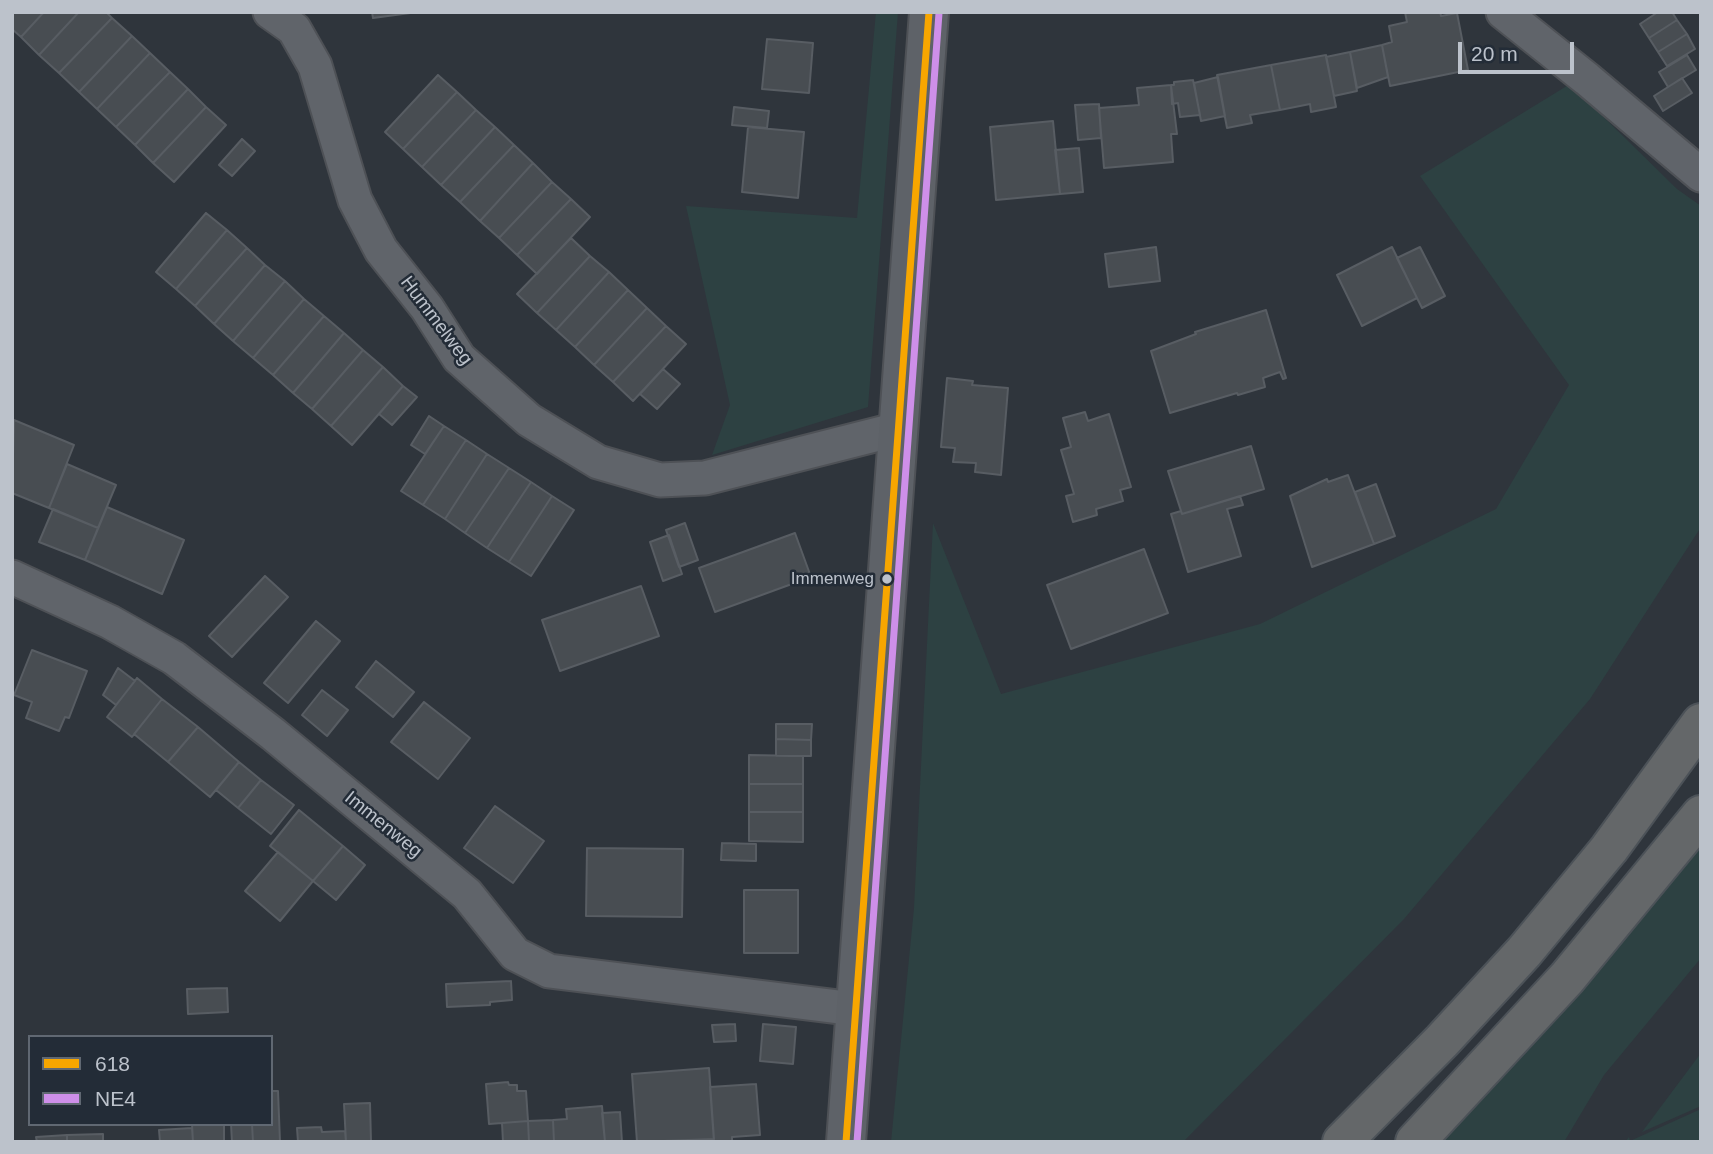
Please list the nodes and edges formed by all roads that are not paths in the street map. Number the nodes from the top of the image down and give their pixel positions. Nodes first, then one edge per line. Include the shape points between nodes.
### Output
1 (270, 12) edge
2 (929, 12) edge
3 (1503, 12) edge
4 (1701, 175) edge
5 (898, 429) junction
6 (12, 578) edge
7 (1701, 723) edge
8 (1701, 815) edge
9 (856, 1009) junction
10 (846, 1142) edge
11 (1342, 1142) edge
12 (1415, 1142) edge

1 - 5 street, Hummelweg via 294,29 315,66 355,200 381,250 459,358 529,420 598,462 660,480 705,478
2 - 5 main road
3 - 4 street
5 - 9 main road
6 - 9 street, Immenweg via 110,622 174,658 467,894 515,954 550,971
7 - 11 highway via 1609,849 1524,952
8 - 12 highway via 1567,978
9 - 10 main road

